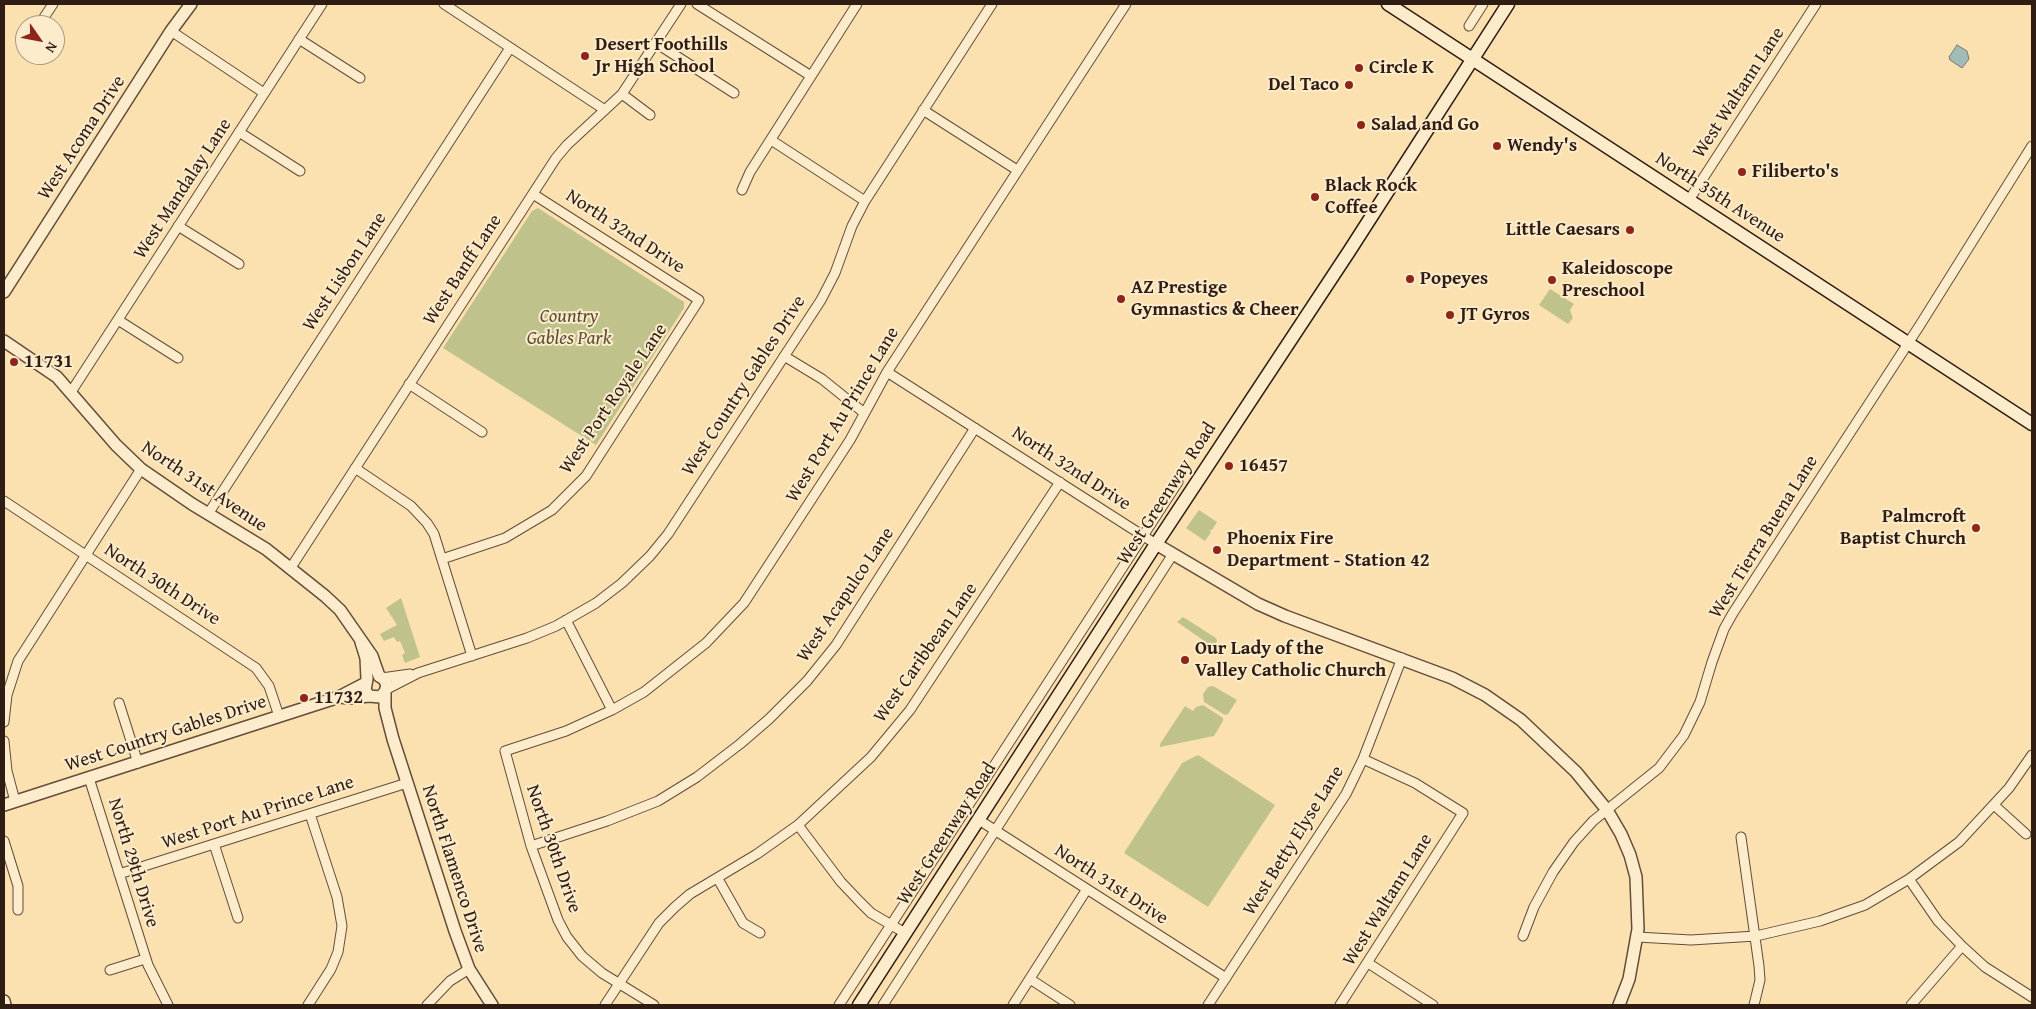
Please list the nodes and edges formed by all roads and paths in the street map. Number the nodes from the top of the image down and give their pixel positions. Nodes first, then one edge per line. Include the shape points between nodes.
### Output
1 (53, 4) edge
2 (191, 4) edge
3 (322, 4) edge
4 (444, 4) edge
5 (681, 4) edge
6 (697, 4) edge
7 (857, 4) edge
8 (992, 4) edge
9 (1126, 4) edge
10 (1388, 4) edge
11 (1483, 4) edge
12 (1508, 4) edge
13 (1816, 4) edge
14 (46, 15) edge
15 (1469, 26) dead end
16 (171, 31) junction
17 (299, 39) junction
18 (656, 43) junction
19 (510, 48) junction
20 (1472, 60) junction
21 (811, 76) junction
22 (360, 78) dead end
23 (264, 93) junction
24 (734, 93) dead end
25 (622, 94) junction
26 (605, 110) junction
27 (923, 110) junction
28 (650, 114) dead end
29 (239, 132) junction
30 (770, 140) junction
31 (2032, 146) edge
32 (1017, 170) junction
33 (300, 171) dead end
34 (742, 190) dead end
35 (533, 194) junction
36 (1689, 200) junction
37 (865, 201) junction
38 (178, 226) junction
39 (239, 264) dead end
40 (4, 292) edge
41 (698, 300) joint
42 (118, 320) junction
43 (4, 341) edge
44 (1908, 342) junction
45 (784, 356) junction
46 (178, 358) dead end
47 (887, 372) junction
48 (409, 384) junction
49 (71, 392) junction
50 (864, 412) junction
51 (2032, 424) edge
52 (975, 428) junction
53 (482, 432) dead end
54 (355, 468) junction
55 (141, 469) junction
56 (1060, 482) junction
57 (1178, 482) dead end
58 (4, 501) edge
59 (208, 514) junction
60 (1142, 535) junction
61 (1156, 544) junction
62 (1173, 554) junction
63 (86, 555) junction
64 (442, 559) junction
65 (290, 569) junction
66 (566, 620) junction
67 (361, 642) junction
68 (472, 656) junction
69 (1402, 658) junction
70 (418, 673) junction
71 (380, 677) junction
72 (366, 681) junction
73 (386, 690) junction
74 (371, 696) junction
75 (339, 697) junction
76 (118, 703) dead end
77 (612, 710) junction
78 (279, 716) junction
79 (4, 722) edge
80 (393, 739) junction
81 (4, 741) edge
82 (505, 751) joint
83 (2032, 755) edge
84 (1363, 759) junction
85 (138, 762) junction
86 (89, 778) junction
87 (407, 783) junction
88 (15, 801) junction
89 (4, 804) edge
90 (1994, 805) junction
91 (1607, 810) junction
92 (310, 814) junction
93 (979, 820) junction
94 (798, 825) junction
95 (996, 831) junction
96 (2026, 834) dead end
97 (1741, 838) dead end
98 (4, 841) edge
99 (214, 844) junction
100 (530, 846) junction
101 (119, 874) junction
102 (718, 879) junction
103 (1909, 879) junction
104 (1087, 889) junction
105 (18, 910) dead end
106 (238, 918) dead end
107 (892, 926) junction
108 (760, 933) dead end
109 (905, 934) junction
110 (1523, 936) dead end
111 (1756, 936) junction
112 (1637, 937) junction
113 (1962, 946) junction
114 (145, 959) junction
115 (1368, 963) junction
116 (469, 969) junction
117 (110, 970) dead end
118 (1226, 978) junction
119 (1030, 979) junction
120 (619, 983) junction
121 (2032, 997) edge
122 (4, 1001) edge
123 (5, 1005) edge
124 (168, 1005) edge
125 (308, 1005) edge
126 (427, 1005) edge
127 (492, 1005) edge
128 (605, 1005) edge
129 (654, 1005) edge
130 (839, 1005) edge
131 (859, 1005) edge
132 (883, 1005) edge
133 (1013, 1005) edge
134 (1070, 1005) edge
135 (1208, 1005) edge
136 (1340, 1005) edge
137 (1433, 1005) edge
138 (1619, 1005) edge
139 (1754, 1005) edge
140 (1911, 1005) edge

1 - 14 street
2 - 16 street, West Acoma Drive
3 - 17 street, West Mandalay Lane
4 - 19 street
5 - 18 street, West Banff Lane
6 - 21 street
7 - 21 street
8 - 27 street, West Country Gables Drive
9 - 32 street, West Port Au Prince Lane
10 - 20 main road, North 35th Avenue
11 - 15 street
12 - 20 main road, West Greenway Road
13 - 36 street, West Waltann Lane
16 - 23 street
16 - 40 street, West Acoma Drive
17 - 22 street
17 - 23 street, West Mandalay Lane
18 - 24 street
18 - 25 street, West Banff Lane
19 - 26 street
19 - 59 street, West Lisbon Lane
20 - 36 main road, North 35th Avenue
20 - 61 main road, West Greenway Road
21 - 30 street
23 - 29 street, West Mandalay Lane
25 - 26 street, West Banff Lane
25 - 28 street
26 - 35 street, West Banff Lane via 556,158
27 - 32 street
27 - 37 street, West Country Gables Drive
29 - 33 street
29 - 38 street, West Mandalay Lane
30 - 34 street
30 - 37 street
31 - 44 street, West Tierra Buena Lane
32 - 47 street, West Port Au Prince Lane
35 - 41 street, North 32nd Drive
35 - 48 street, West Banff Lane
36 - 44 main road, North 35th Avenue
37 - 45 street, West Country Gables Drive via 835,273
38 - 39 street
38 - 42 street, West Mandalay Lane
41 - 64 street, West Port Royale Lane via 586,476 566,497 552,510 505,538
42 - 46 street
42 - 49 street, West Mandalay Lane
43 - 49 street, North 31st Avenue via 57,377
44 - 51 main road, North 35th Avenue
44 - 91 street, West Tierra Buena Lane via 1733,613 1684,736 1659,768
45 - 50 street via 822,379
45 - 66 street, West Country Gables Drive via 668,534 650,556 596,603
47 - 50 street, West Port Au Prince Lane
47 - 52 street, North 32nd Drive
48 - 53 street
48 - 54 street, West Banff Lane
49 - 55 street, North 31st Avenue
50 - 77 street, West Port Au Prince Lane via 845,447 744,603 706,643 644,692
52 - 56 street, North 32nd Drive
52 - 100 street, West Acapulco Lane via 836,646 769,719 698,777 658,801
54 - 64 street via 411,506 434,534
54 - 65 street, West Banff Lane
55 - 59 street, North 31st Avenue
55 - 63 street
56 - 60 street, North 32nd Drive
56 - 94 street, West Caribbean Lane via 910,710 871,756
57 - 60 street, West Greenway Road
58 - 63 street, North 30th Drive
59 - 65 street, North 31st Avenue via 266,549
60 - 61 street, North 32nd Drive
60 - 107 street, West Greenway Road
61 - 62 street, North 32nd Drive
61 - 93 main road, West Greenway Road
62 - 69 street, North 32nd Drive via 1258,604
62 - 95 street, West Greenway Road
63 - 78 street, North 30th Drive via 256,668 269,686
63 - 79 street via 18,661 7,695
64 - 68 street
65 - 67 street, North 31st Avenue via 340,610
66 - 68 street, West Country Gables Drive via 527,638
66 - 77 street
67 - 71 street, North Flamenco Drive via 367,646
67 - 72 street, North Flamenco Drive via 366,658
68 - 70 street, West Country Gables Drive
69 - 84 street, West Betty Elyse Lane
69 - 91 street, North 32nd Drive via 1485,695 1521,720 1576,772
70 - 71 street, West Country Gables Drive
70 - 73 street, West Country Gables Drive
71 - 72 street via 374,676
71 - 73 street, North Flamenco Drive via 386,682
72 - 74 street, North Flamenco Drive via 365,690
72 - 75 street, West Country Gables Drive
73 - 74 street via 380,697
73 - 80 street, North Flamenco Drive via 385,708
74 - 75 street, West Country Gables Drive
74 - 80 street, North Flamenco Drive
75 - 78 street, West Country Gables Drive
76 - 85 street
77 - 82 street, West Port Au Prince Lane via 566,731
78 - 85 street, West Country Gables Drive
80 - 87 street, North Flamenco Drive
81 - 88 street
82 - 100 street, North 30th Drive
83 - 90 street
84 - 115 street, West Waltann Lane via 1415,783 1463,812
84 - 118 street, West Betty Elyse Lane via 1346,794
85 - 86 street, West Country Gables Drive
86 - 88 street, West Country Gables Drive
86 - 101 street, North 29th Drive
87 - 92 street, West Port Au Prince Lane
87 - 116 street, North Flamenco Drive
88 - 89 street, West Country Gables Drive
90 - 96 street
90 - 103 street via 1959,842
91 - 110 street, West Tierra Buena Lane via 1574,842 1553,872
91 - 112 street, North 32nd Drive via 1621,834 1636,877
92 - 99 street, West Port Au Prince Lane
92 - 125 street via 337,897 342,926 340,947 331,969
93 - 95 street, North 31st Drive
93 - 109 main road, West Greenway Road
94 - 102 street, West Caribbean Lane
94 - 107 street via 841,882 871,913
95 - 104 street, North 31st Drive
95 - 132 street, West Greenway Road
97 - 111 street
98 - 105 street via 18,886
99 - 101 street, West Port Au Prince Lane
99 - 106 street
100 - 120 street, North 30th Drive via 558,920 568,937 582,956
101 - 114 street, North 29th Drive
102 - 108 street via 744,923
102 - 120 street, West Caribbean Lane via 690,894 664,918
103 - 111 street via 1865,905 1820,921
103 - 113 street via 1938,921
104 - 118 street, North 31st Drive
104 - 119 street
107 - 109 street
107 - 130 street, West Greenway Road
109 - 131 main road, West Greenway Road
111 - 112 street via 1691,940
111 - 139 street via 1760,980
112 - 138 street, North 32nd Drive via 1629,979
113 - 121 street via 1985,966
113 - 140 street
114 - 117 street
114 - 124 street, North 29th Drive
115 - 136 street, West Waltann Lane
115 - 137 street
116 - 126 street via 450,981
116 - 127 street, North Flamenco Drive
118 - 135 street, West Betty Elyse Lane
119 - 133 street
119 - 134 street
120 - 128 street, West Caribbean Lane
120 - 129 street, North 30th Drive
122 - 123 street

